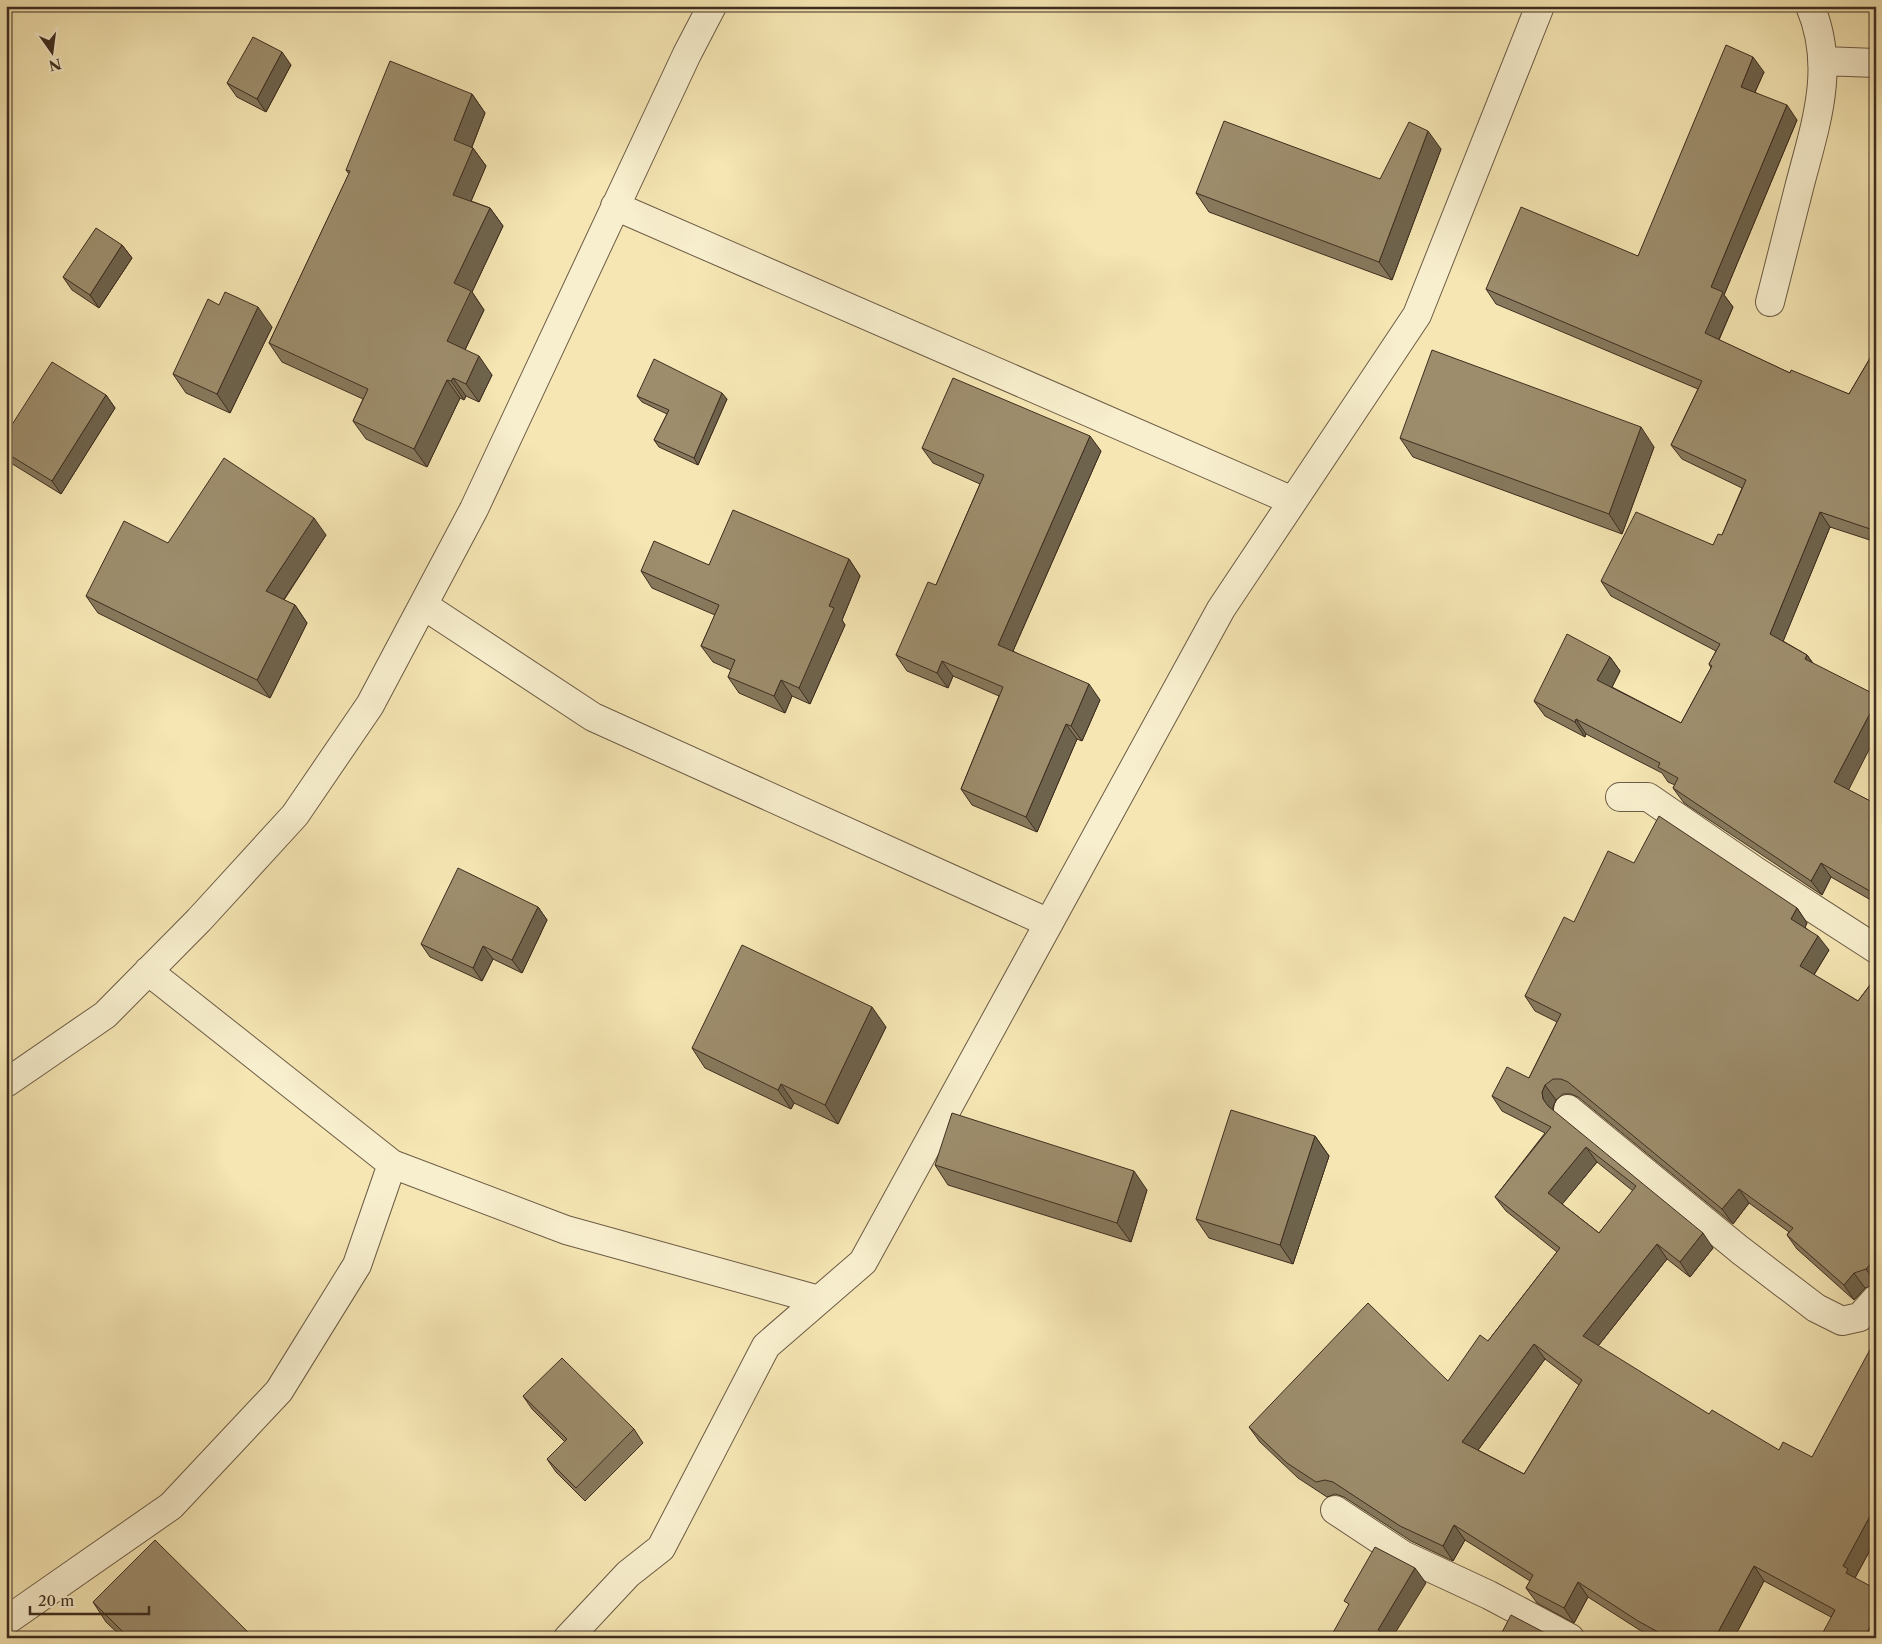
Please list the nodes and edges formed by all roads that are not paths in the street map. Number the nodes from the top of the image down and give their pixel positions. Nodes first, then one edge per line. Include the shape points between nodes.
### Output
1 (712, 6) edge
2 (1540, 6) edge
3 (1810, 6) edge
4 (1823, 61) junction
5 (1876, 63) edge
6 (615, 206) junction
7 (1770, 302) dead end
8 (1293, 501) junction
9 (423, 606) junction
10 (1620, 797) dead end
11 (1049, 922) junction
12 (1876, 949) edge
13 (148, 972) junction
14 (6, 1083) edge
15 (1568, 1109) dead end
16 (392, 1164) junction
17 (1876, 1299) edge
18 (818, 1300) junction
19 (1335, 1510) dead end
20 (6, 1621) edge
21 (568, 1638) edge
22 (1570, 1638) edge

1 - 6 street
2 - 8 street via 1417,315
3 - 4 street via 1819,26
4 - 5 street
4 - 7 street via 1821,104
6 - 8 street
6 - 9 street via 474,509
8 - 11 street via 1221,609
9 - 11 street via 593,717
9 - 13 street via 370,705 296,815
10 - 12 street via 1648,797
11 - 18 street via 863,1262
13 - 14 street via 105,1015
13 - 16 street
15 - 17 street via 1816,1308 1842,1321 1860,1317
16 - 18 street via 566,1230
16 - 20 street via 357,1265 279,1391 171,1506
18 - 21 street via 766,1346 661,1548 628,1574
19 - 22 street via 1403,1555

